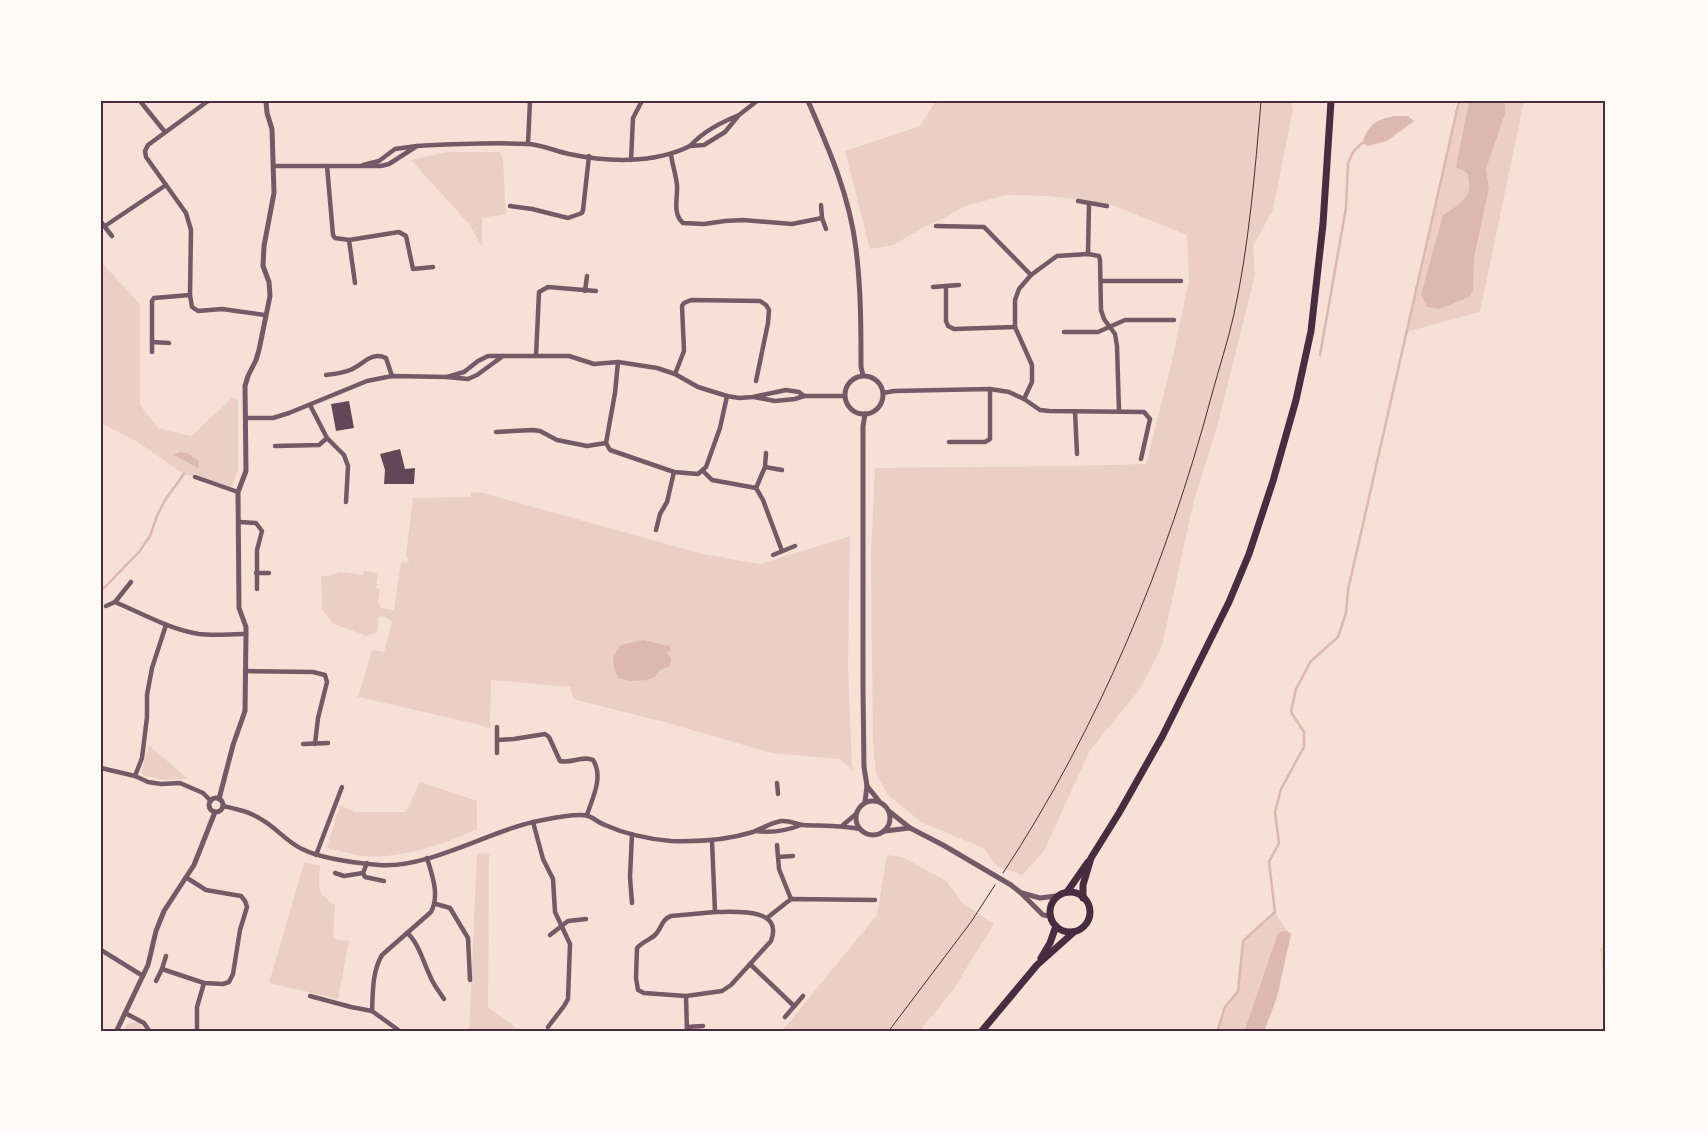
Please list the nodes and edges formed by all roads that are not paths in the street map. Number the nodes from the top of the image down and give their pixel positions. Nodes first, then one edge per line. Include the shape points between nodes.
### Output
1 (140, 101) edge
2 (208, 101) edge
3 (266, 101) edge
4 (530, 101) edge
5 (642, 101) edge
6 (757, 101) edge
7 (808, 101) edge
8 (1331, 101) edge
9 (739, 115) junction
10 (165, 132) junction
11 (528, 144) junction
12 (417, 146) junction
13 (690, 146) junction
14 (671, 154) junction
15 (589, 156) junction
16 (631, 160) junction
17 (363, 165) junction
18 (273, 166) junction
19 (327, 166) junction
20 (166, 185) junction
21 (1078, 202) dead end
22 (1088, 204) junction
23 (821, 205) dead end
24 (510, 206) dead end
25 (1107, 206) dead end
26 (822, 218) junction
27 (101, 222) edge
28 (105, 226) junction
29 (936, 226) dead end
30 (826, 229) dead end
31 (112, 236) dead end
32 (349, 240) junction
33 (1088, 254) junction
34 (433, 267) dead end
35 (1031, 275) junction
36 (587, 276) dead end
37 (1102, 281) junction
38 (1181, 281) dead end
39 (356, 283) dead end
40 (959, 285) dead end
41 (933, 286) dead end
42 (946, 286) junction
43 (585, 291) junction
44 (596, 291) dead end
45 (190, 295) junction
46 (265, 315) junction
47 (1174, 320) dead end
48 (1015, 327) junction
49 (1110, 327) junction
50 (1064, 332) dead end
51 (152, 342) junction
52 (169, 343) dead end
53 (152, 352) dead end
54 (503, 356) junction
55 (536, 356) junction
56 (618, 362) junction
57 (675, 374) junction
58 (326, 375) dead end
59 (863, 375) junction
60 (392, 376) junction
61 (447, 377) junction
62 (756, 381) dead end
63 (990, 389) junction
64 (883, 393) junction
65 (727, 396) junction
66 (804, 396) junction
67 (844, 396) junction
68 (752, 397) junction
69 (1024, 399) junction
70 (310, 405) junction
71 (1075, 411) junction
72 (1120, 411) junction
73 (865, 414) junction
74 (245, 418) junction
75 (496, 432) dead end
76 (327, 438) junction
77 (949, 442) dead end
78 (606, 443) junction
79 (274, 446) dead end
80 (766, 453) dead end
81 (1077, 454) dead end
82 (1141, 460) dead end
83 (765, 467) junction
84 (782, 470) dead end
85 (703, 471) junction
86 (674, 472) junction
87 (195, 477) dead end
88 (756, 488) junction
89 (238, 492) junction
90 (346, 502) dead end
91 (239, 522) junction
92 (656, 530) dead end
93 (795, 546) dead end
94 (782, 551) junction
95 (773, 555) dead end
96 (269, 572) dead end
97 (256, 573) junction
98 (132, 582) dead end
99 (257, 589) dead end
100 (116, 602) junction
101 (106, 606) dead end
102 (166, 625) junction
103 (246, 634) junction
104 (245, 671) junction
105 (497, 727) dead end
106 (497, 740) junction
107 (328, 743) dead end
108 (303, 744) dead end
109 (315, 744) junction
110 (497, 753) dead end
111 (101, 768) edge
112 (135, 776) junction
113 (777, 783) dead end
114 (867, 786) junction
115 (342, 787) dead end
116 (778, 794) dead end
117 (219, 799) junction
118 (211, 801) junction
119 (880, 801) junction
120 (865, 802) junction
121 (223, 806) junction
122 (215, 812) junction
123 (890, 812) junction
124 (856, 814) junction
125 (587, 815) junction
126 (533, 822) junction
127 (801, 825) junction
128 (843, 825) junction
129 (910, 828) junction
130 (860, 829) junction
131 (754, 831) junction
132 (885, 831) junction
133 (632, 834) junction
134 (712, 841) junction
135 (777, 845) dead end
136 (316, 855) junction
137 (793, 856) dead end
138 (778, 857) junction
139 (427, 858) junction
140 (1091, 858) junction
141 (367, 863) junction
142 (335, 873) dead end
143 (363, 874) junction
144 (187, 878) junction
145 (384, 881) dead end
146 (1067, 892) junction
147 (1022, 893) junction
148 (1056, 896) junction
149 (1083, 898) junction
150 (791, 899) junction
151 (875, 900) dead end
152 (632, 903) dead end
153 (436, 904) junction
154 (715, 912) junction
155 (1050, 916) junction
156 (768, 918) junction
157 (586, 919) dead end
158 (562, 926) junction
159 (1056, 926) junction
160 (1074, 932) junction
161 (406, 933) junction
162 (550, 935) dead end
163 (101, 950) edge
164 (166, 956) dead end
165 (750, 964) junction
166 (1037, 965) junction
167 (162, 969) junction
168 (144, 976) junction
169 (470, 980) dead end
170 (156, 981) dead end
171 (204, 983) junction
172 (310, 996) dead end
173 (686, 996) junction
174 (803, 996) dead end
175 (444, 999) dead end
176 (794, 1006) junction
177 (372, 1011) junction
178 (125, 1013) junction
179 (785, 1016) dead end
180 (703, 1026) dead end
181 (548, 1027) dead end
182 (687, 1029) edge
183 (116, 1032) edge
184 (150, 1032) edge
185 (197, 1032) edge
186 (401, 1032) edge
187 (981, 1032) edge

1 - 10 street
2 - 10 street
3 - 18 street via 272,129
4 - 11 street
5 - 16 street via 633,118
6 - 9 street
7 - 59 street via 838,174 856,248
8 - 140 highway via 1323,224 1310,331 1296,400 1273,481 1229,602 1162,737
9 - 13 street via 700,135
9 - 13 street via 725,132 704,144
10 - 20 street via 145,151
11 - 12 street
11 - 15 street
12 - 17 street via 395,149 380,161
12 - 17 street via 389,164
13 - 14 street
14 - 16 street
14 - 26 street via 677,184 676,210 683,223 742,220 792,224
15 - 16 street
15 - 24 street via 582,214 568,218
17 - 19 street
18 - 19 street
18 - 46 street via 274,193 264,246 263,266 270,296
19 - 32 street via 333,235
20 - 28 street
20 - 45 street via 186,213 191,230
21 - 22 street
22 - 25 street
22 - 33 street
23 - 26 street
26 - 30 street
27 - 28 street
28 - 31 street
29 - 35 street via 984,227
32 - 34 street via 403,233 413,269
32 - 39 street
33 - 35 street via 1057,256
33 - 37 street via 1099,256
35 - 48 street via 1019,289 1015,300
36 - 43 street
37 - 38 street
37 - 49 street via 1102,310
40 - 42 street
41 - 42 street
42 - 48 street via 948,326 954,329
43 - 44 street
43 - 55 street via 548,287 539,292
45 - 46 street via 192,308 198,310 222,308
45 - 51 street via 154,298
46 - 74 street via 259,350 246,386
47 - 49 street via 1125,320
48 - 69 street via 1032,365 1032,382
49 - 50 street via 1098,332
49 - 72 street via 1117,346
51 - 52 street
51 - 53 street
54 - 55 street
54 - 61 street via 488,356 464,372
54 - 61 street via 468,379
55 - 56 street via 569,356 594,364
56 - 57 street
56 - 78 street
57 - 62 street via 684,351 684,303 691,300 760,301 769,310
57 - 65 street via 698,387
58 - 60 street via 347,372 378,356 386,358
59 - 64 street via 879,382
59 - 67 street via 848,384
60 - 61 street
60 - 70 street via 368,381
63 - 64 street
63 - 69 street
63 - 77 street via 990,439 986,442
64 - 73 street via 879,407
65 - 68 street
65 - 85 street via 720,428
66 - 67 street
66 - 68 street via 775,401
66 - 68 street via 786,390
67 - 73 street via 853,411
69 - 71 street via 1040,410
70 - 74 street via 273,418
70 - 76 street
71 - 72 street
71 - 81 street
72 - 82 street via 1144,412 1150,419
73 - 114 street via 863,689
74 - 89 street via 246,471
75 - 78 street via 533,430 580,445
76 - 79 street via 319,445
76 - 90 street via 344,455 348,466
78 - 86 street via 610,450
80 - 83 street
83 - 84 street
83 - 88 street
85 - 86 street via 698,474
85 - 88 street via 712,480
86 - 92 street
87 - 89 street
88 - 94 street via 764,500
89 - 91 street
91 - 97 street via 256,522 262,528
91 - 103 street via 239,608
93 - 94 street
94 - 95 street
96 - 97 street
97 - 99 street
98 - 100 street
100 - 101 street
100 - 102 street
102 - 103 street via 200,634
102 - 112 street via 152,668 142,758
103 - 104 street
104 - 109 street via 325,675 327,682
104 - 117 street via 245,711
105 - 106 street
106 - 110 street
106 - 125 street via 544,734 549,737 560,761 593,760 598,780
107 - 109 street
108 - 109 street
111 - 112 street
112 - 118 street via 148,782 180,783 203,793
113 - 116 street
114 - 119 street
114 - 120 street
115 - 136 street
117 - 118 street
117 - 121 street
118 - 122 street via 210,807
119 - 120 street
119 - 123 street
120 - 124 street
121 - 122 street
121 - 136 street via 260,818 300,848
122 - 144 street
123 - 129 street
123 - 132 street via 890,822
124 - 128 street
124 - 130 street
125 - 126 street
125 - 133 street
126 - 139 street
126 - 158 street via 543,859 553,879 555,912
127 - 128 street
127 - 131 street via 768,833
127 - 131 street via 784,821
128 - 130 street
129 - 132 street
129 - 147 street
130 - 132 street via 875,835
131 - 134 street
133 - 134 street via 671,841
133 - 152 street
134 - 154 street
135 - 138 street
136 - 141 street
137 - 138 street
138 - 150 street
139 - 141 street via 387,865
139 - 153 street
140 - 146 highway
140 - 149 highway via 1083,885
141 - 143 street
142 - 143 street via 344,876
143 - 145 street
144 - 168 street via 160,922
144 - 171 street via 206,890 241,896 246,907 236,964 229,982
146 - 148 highway
146 - 149 highway
147 - 148 street via 1040,898
147 - 155 street via 1043,915
148 - 155 highway via 1050,906
149 - 160 highway via 1089,907 1088,920
150 - 151 street
150 - 156 street
153 - 161 street
153 - 169 street via 450,908 468,938
154 - 156 street via 760,914
154 - 173 street via 671,916 655,935 642,941 637,948 638,990
155 - 159 highway
156 - 165 street via 774,933 771,941
157 - 158 street via 573,920
158 - 162 street
158 - 181 street via 570,944 568,999
159 - 160 highway
159 - 166 highway
160 - 166 highway
161 - 175 street via 412,936
161 - 177 street via 377,964
163 - 168 street
164 - 167 street
165 - 173 street via 722,991
165 - 176 street
166 - 187 highway
167 - 170 street
167 - 171 street
168 - 178 street
171 - 185 street via 197,1007
172 - 177 street
173 - 182 street
174 - 176 street
176 - 179 street
177 - 186 street
178 - 183 street
178 - 184 street via 144,1023
180 - 182 street

